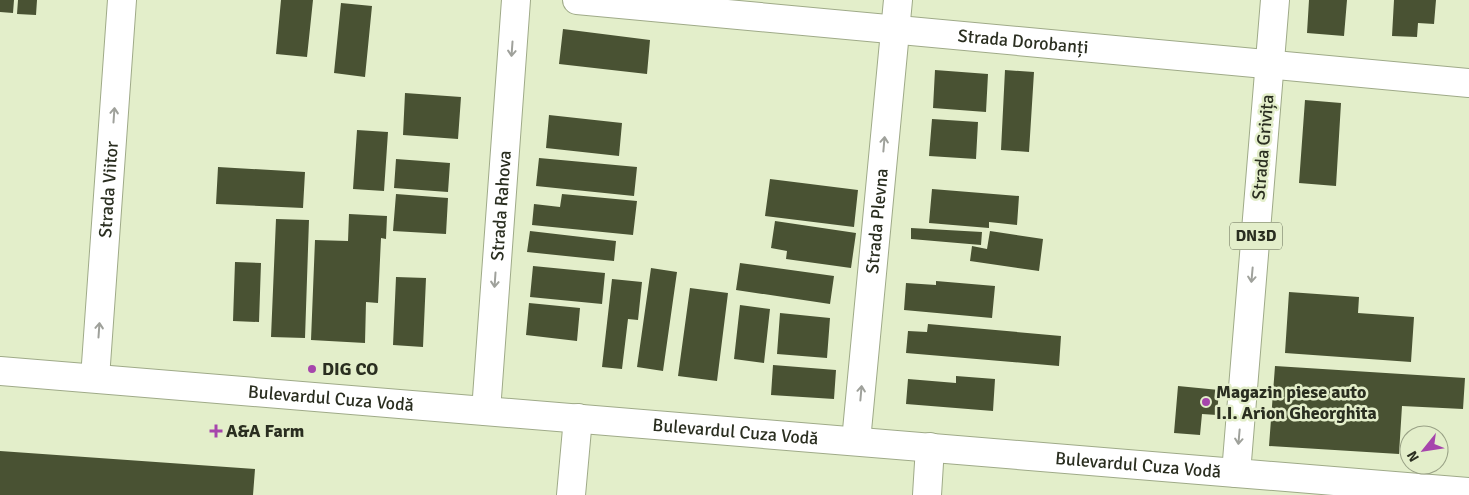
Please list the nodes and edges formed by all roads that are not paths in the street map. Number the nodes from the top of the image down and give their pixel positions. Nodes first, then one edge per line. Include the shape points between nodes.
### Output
1 (122, 0) edge
2 (516, 0) edge
3 (577, 0) edge
4 (898, 0) edge
5 (1275, 0) edge
6 (895, 30) junction
7 (1270, 66) junction
8 (1469, 83) edge
9 (0, 371) edge
10 (95, 378) junction
11 (486, 411) junction
12 (578, 418) junction
13 (856, 441) junction
14 (930, 447) junction
15 (1236, 473) junction
16 (1400, 491) edge
17 (1469, 492) edge
18 (571, 495) edge
19 (927, 495) edge

10 -> 1 street, Strada Viitor
2 -> 11 street, Strada Rahova
3 - 6 street, Strada Dorobanți
4 - 6 street, Strada Plevna
5 - 7 street, Strada Grivița / DN3D
6 - 7 street, Strada Dorobanți
13 -> 6 street, Strada Plevna
7 - 8 street, Strada Dorobanți
7 -> 15 street, Strada Grivița / DN3D
9 - 10 street, Bulevardul Cuza Vodă
10 - 11 street, Bulevardul Cuza Vodă
11 - 12 street, Bulevardul Cuza Vodă
12 - 13 street, Bulevardul Cuza Vodă
12 - 18 street
13 - 14 street, Bulevardul Cuza Vodă
14 - 15 street, Bulevardul Cuza Vodă
14 - 19 street
15 - 16 street, Bulevardul Cuza Vodă
16 - 17 street, Bulevardul Cuza Vodă

